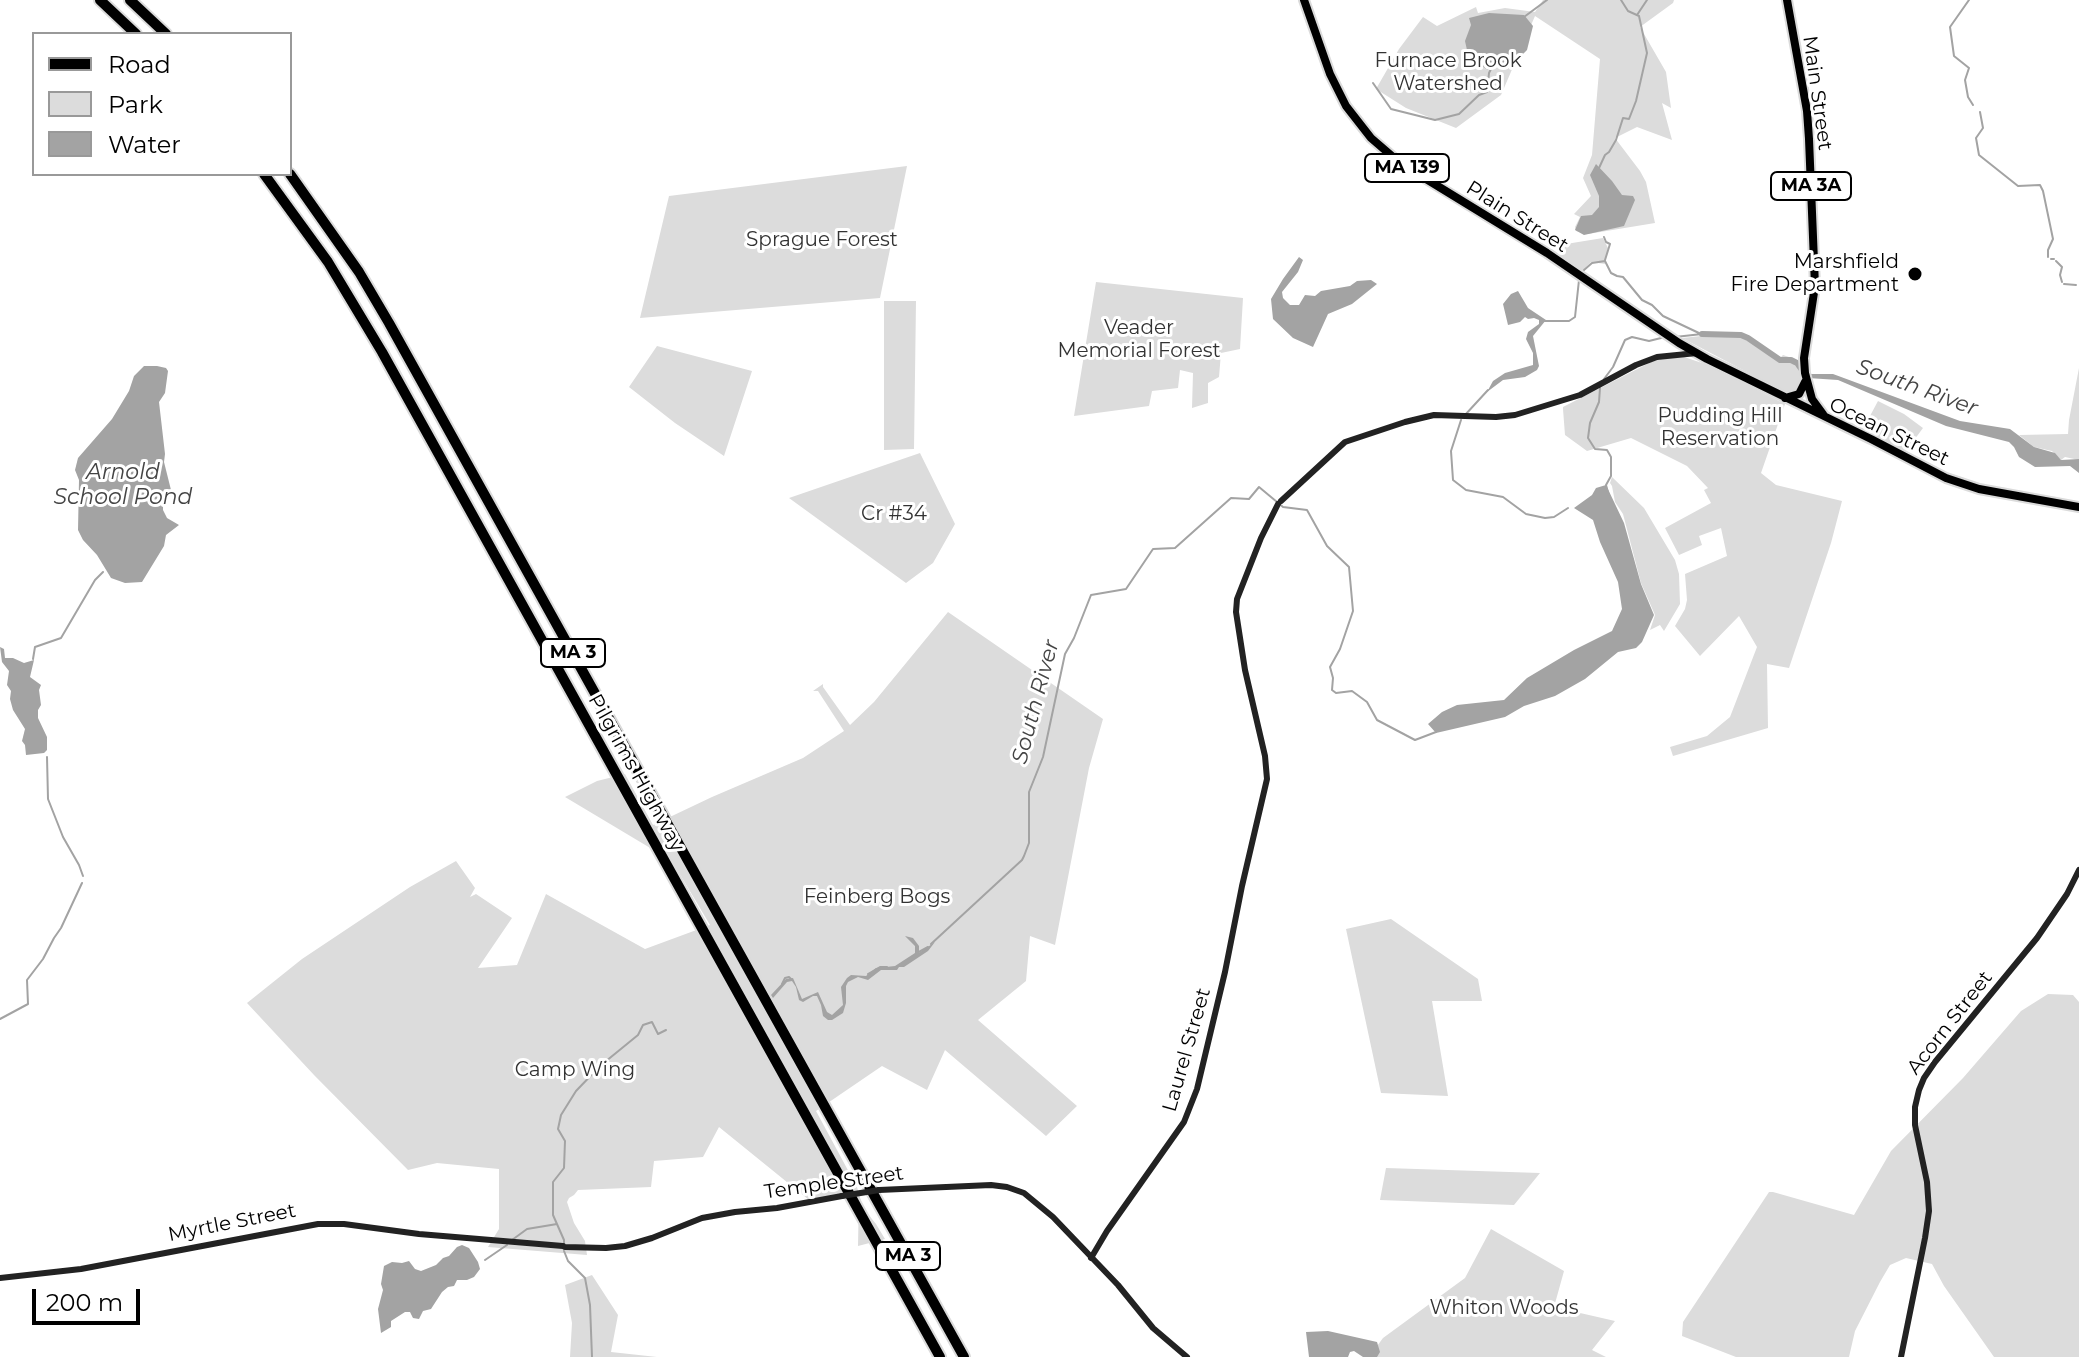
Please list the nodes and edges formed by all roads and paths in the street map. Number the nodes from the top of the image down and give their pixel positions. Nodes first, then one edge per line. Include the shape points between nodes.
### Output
1 (100, 0) edge
2 (130, 0) edge
3 (1304, 0) edge
4 (1787, 0) edge
5 (134, 32) edge
6 (164, 32) edge
7 (265, 176) edge
8 (291, 176) edge
9 (1697, 353) junction
10 (1805, 377) junction
11 (1810, 393) junction
12 (1785, 398) junction
13 (1801, 406) junction
14 (1826, 418) junction
15 (2079, 507) edge
16 (2079, 870) edge
17 (471, 1239) joint
18 (1098, 1246) junction
19 (1082, 1249) junction
20 (1091, 1258) junction
21 (0, 1278) edge
22 (940, 1357) edge
23 (964, 1357) edge
24 (1187, 1357) edge
25 (1901, 1357) edge

1 - 5 highway
2 - 6 highway
3 - 9 main road, Plain Street / MA 139 via 1341,98 1376,143
4 - 10 main road, Main Street / MA 3A via 1810,149 1815,286
7 - 22 highway, Pilgrims Highway / MA 3 via 368,327
8 - 23 highway, Pilgrims Highway / MA 3 via 389,323
9 - 12 main road, Ocean Street / MA 139
9 - 18 main road, Laurel Street via 1657,357 1573,398 1515,415 1440,414 1345,442 1280,503 1236,602 1267,771 1223,982 1191,1109
10 - 11 main road, Main Street / MA 3A
10 - 12 main road via 1799,394
10 - 13 main road, Main Street / MA 3A
11 - 13 main road
11 - 14 main road, MA 3A
12 - 13 main road, Ocean Street / MA 139
13 - 14 main road, Ocean Street
14 - 15 main road, Ocean Street via 1954,481
16 - 25 main road, Acorn Street via 2037,938 1935,1062 1919,1090 1914,1119 1929,1217
17 - 19 main road, Temple Street, bridge via 606,1248 735,1212 879,1190 997,1185 1024,1193
17 - 21 main road, Myrtle Street via 313,1224 72,1270
18 - 19 main road
18 - 20 main road, Laurel Street
19 - 20 main road, Temple Street
20 - 24 main road, Temple Street via 1153,1328

